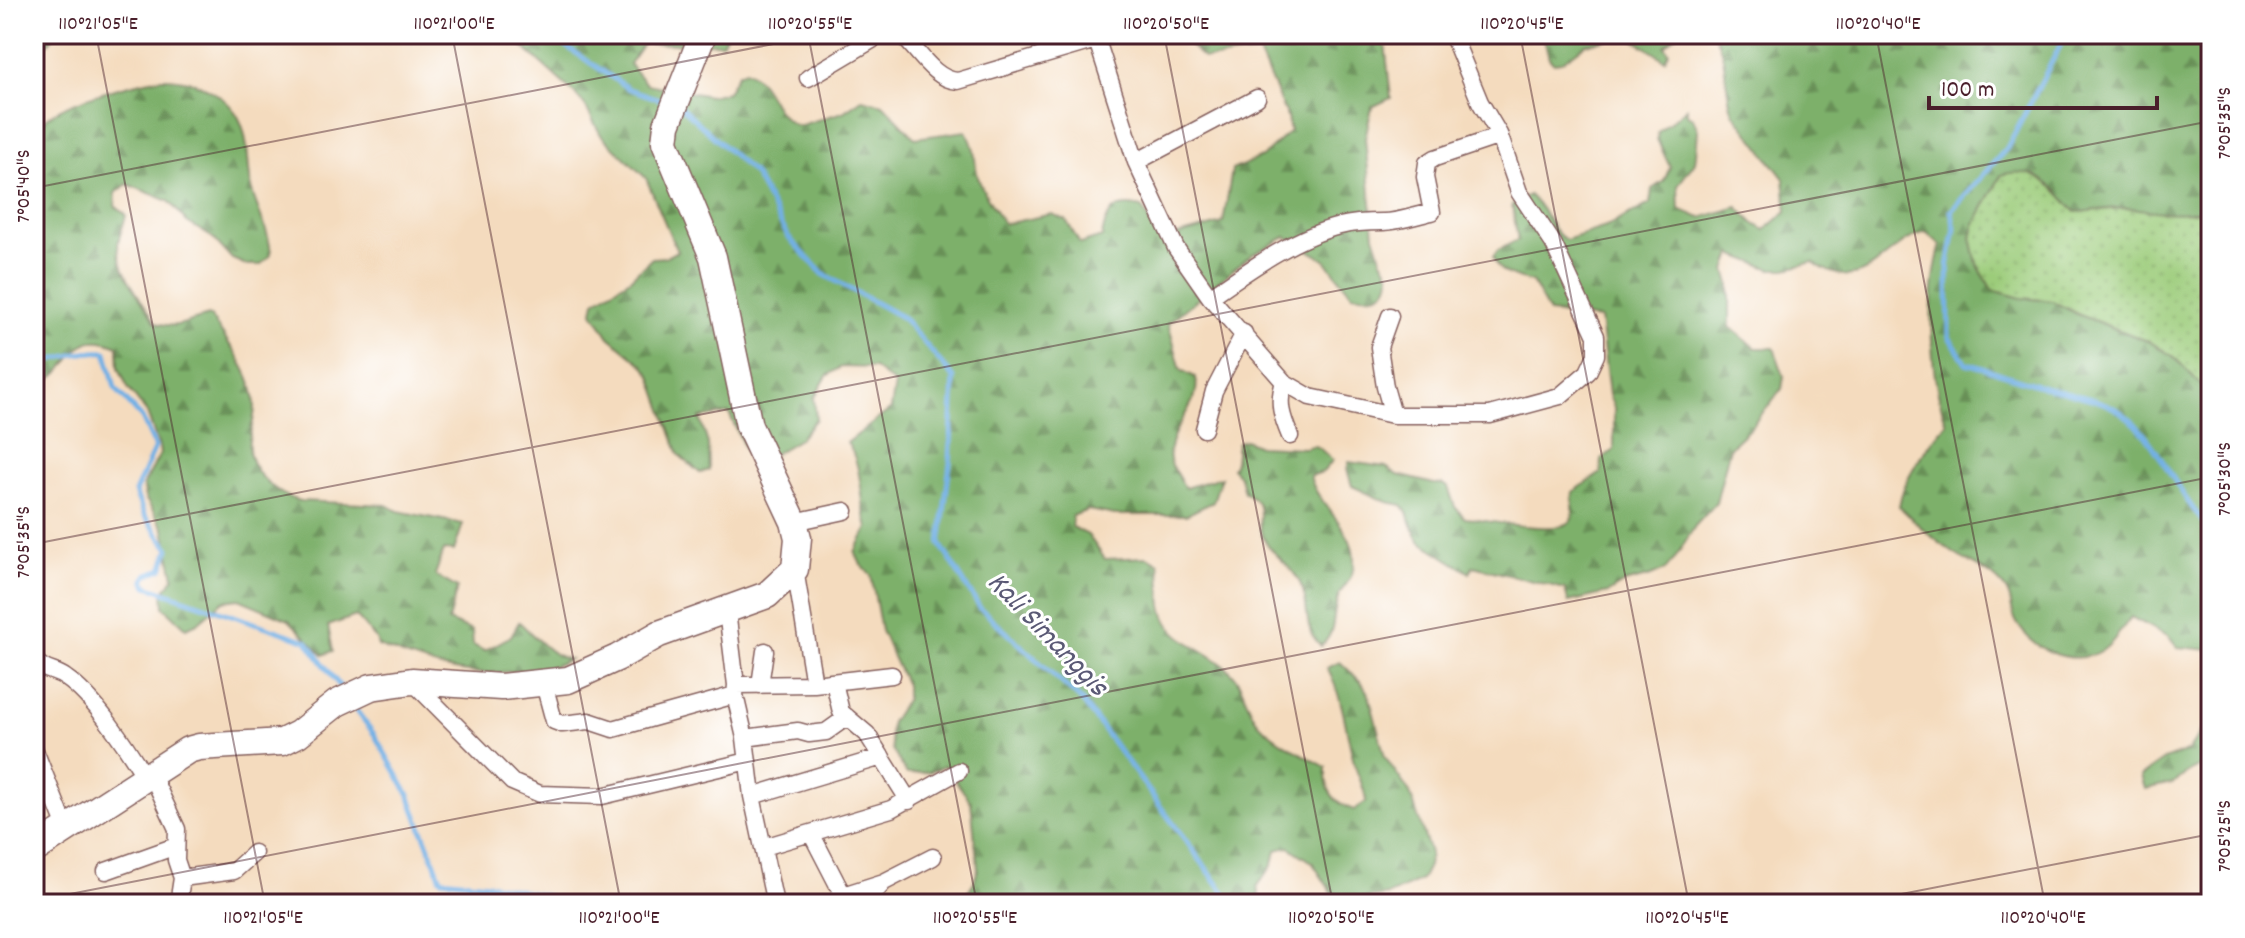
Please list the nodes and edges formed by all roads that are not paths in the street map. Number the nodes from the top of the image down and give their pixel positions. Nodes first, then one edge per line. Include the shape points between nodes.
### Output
1 (703, 34) edge
2 (882, 34) edge
3 (901, 34) edge
4 (1116, 34) edge
5 (1452, 34) edge
6 (1096, 37) edge
7 (808, 78) dead end
8 (1257, 98) dead end
9 (1500, 136) junction
10 (1136, 162) junction
11 (1210, 297) junction
12 (1390, 316) dead end
13 (1244, 333) junction
14 (1284, 382) junction
15 (1393, 415) junction
16 (1204, 429) dead end
17 (1290, 436) dead end
18 (845, 511) dead end
19 (794, 522) junction
20 (795, 569) junction
21 (727, 611) junction
22 (765, 651) dead end
23 (34, 659) edge
24 (892, 675) dead end
25 (412, 681) junction
26 (834, 682) junction
27 (544, 684) junction
28 (814, 684) junction
29 (760, 685) junction
30 (736, 690) junction
31 (847, 717) junction
32 (745, 738) junction
33 (34, 748) edge
34 (882, 757) junction
35 (748, 761) junction
36 (959, 771) dead end
37 (148, 775) junction
38 (752, 796) junction
39 (909, 801) junction
40 (66, 828) junction
41 (812, 835) junction
42 (176, 846) junction
43 (764, 847) junction
44 (34, 850) edge
45 (254, 853) dead end
46 (933, 857) dead end
47 (106, 871) dead end
48 (182, 878) junction
49 (884, 882) junction
50 (178, 904) edge
51 (775, 904) edge
52 (864, 904) edge

1 - 19 main road via 665,142 713,257 749,426
2 - 7 street
3 - 6 street via 948,81
4 - 6 street
5 - 9 street
6 - 10 street
8 - 10 street
9 - 11 street via 1427,163 1432,212 1322,232
9 - 15 street via 1519,192 1553,243 1586,311 1596,336 1596,355 1588,372 1560,396 1490,415
10 - 11 street via 1176,248
11 - 13 street
12 - 15 street via 1379,347
13 - 14 street
13 - 16 street via 1214,391
14 - 15 street via 1310,397
14 - 17 street via 1280,407
18 - 19 street
19 - 20 main road
20 - 21 main road via 767,595
20 - 28 street
21 - 27 main road via 659,634 579,676
21 - 30 street
22 - 29 street
23 - 37 street via 81,692
24 - 26 street
25 - 27 main road
25 - 35 street via 512,782 540,794 602,796
25 - 37 main road via 371,687 337,703 282,742 199,747
26 - 28 street
26 - 31 street
27 - 30 street via 554,721 589,721 613,729
28 - 29 street
29 - 30 street
30 - 32 street
31 - 32 street via 826,732
31 - 34 street
32 - 35 street
33 - 40 street
34 - 38 street
34 - 39 street
35 - 38 street
36 - 39 street
37 - 40 main road
37 - 42 street via 177,829
38 - 43 street
39 - 41 street
40 - 44 main road
41 - 43 street
41 - 49 street via 843,895
42 - 47 street
42 - 48 street
43 - 51 street
45 - 48 street via 234,871
46 - 49 street
48 - 50 street
49 - 52 street

